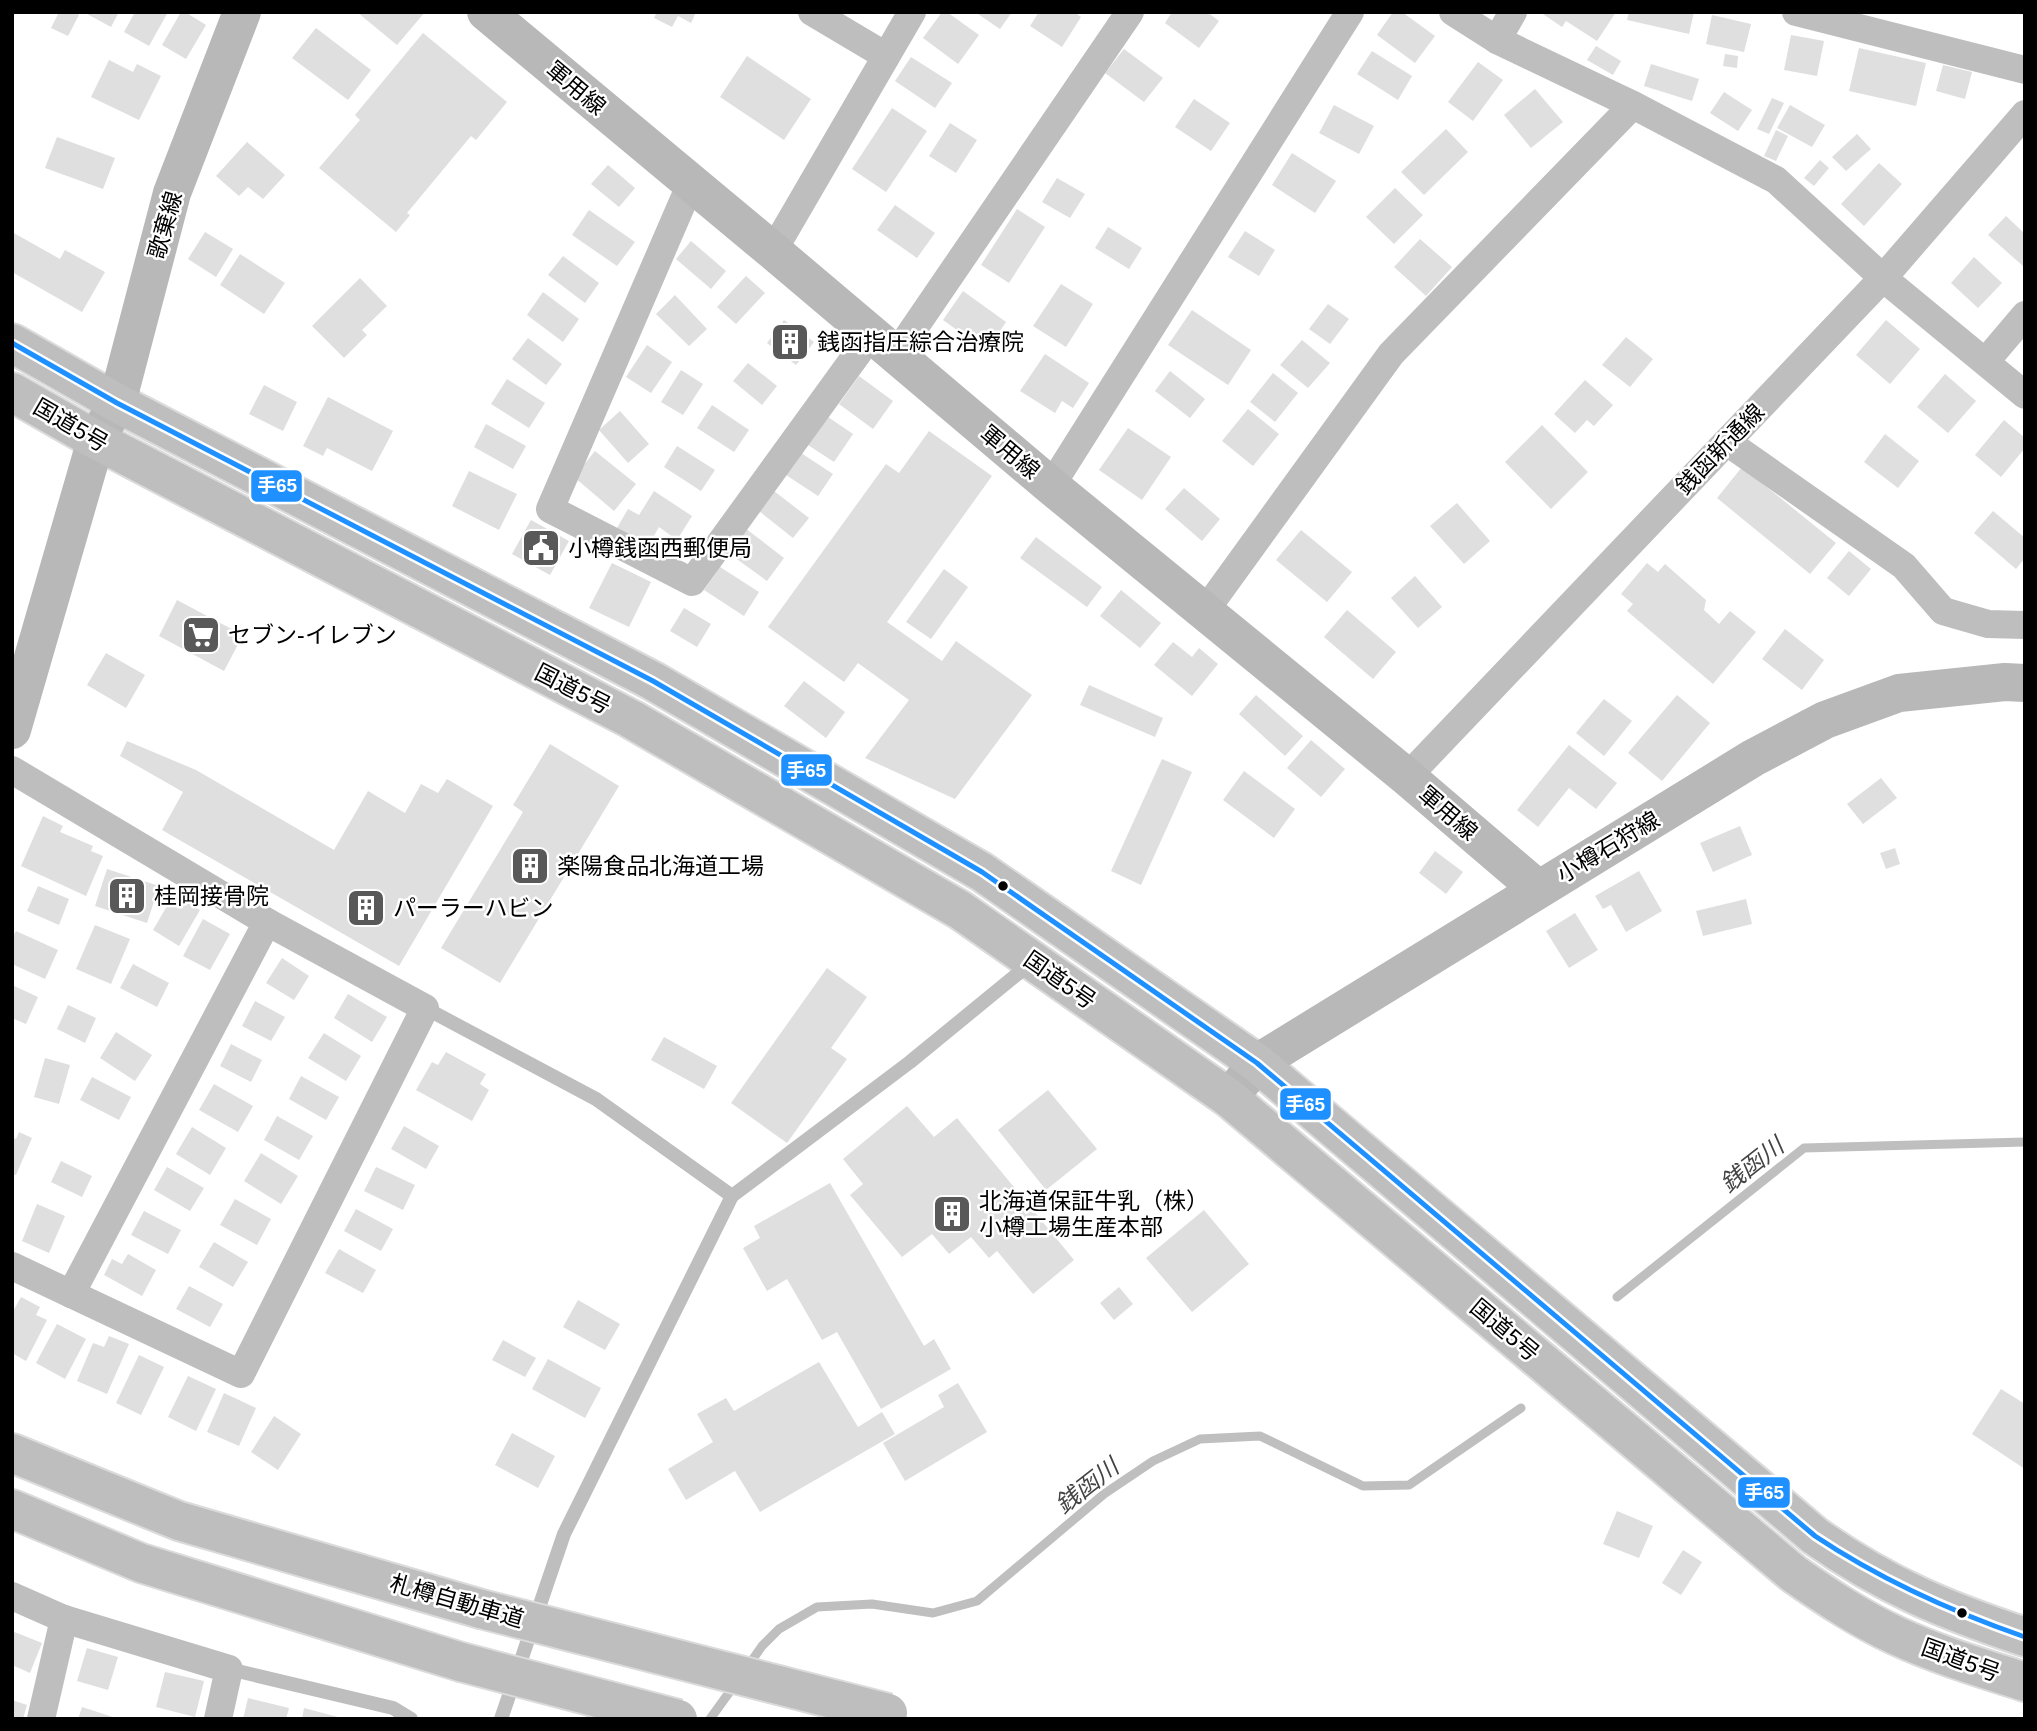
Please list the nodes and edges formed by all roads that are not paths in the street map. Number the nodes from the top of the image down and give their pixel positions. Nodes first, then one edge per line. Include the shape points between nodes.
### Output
1 (242, 12) edge
2 (486, 12) edge
3 (812, 12) edge
4 (912, 12) edge
5 (1130, 12) edge
6 (1350, 12) edge
7 (1452, 12) edge
8 (1513, 12) edge
9 (1797, 12) edge
10 (1497, 40) junction
11 (886, 56) junction
12 (2025, 70) edge
13 (1633, 105) junction
14 (2025, 114) edge
15 (691, 183) junction
16 (773, 251) junction
17 (1883, 278) junction
18 (2025, 315) edge
19 (12, 343) edge
20 (883, 345) junction
21 (1986, 361) junction
22 (12, 392) edge
23 (2025, 395) edge
24 (117, 403) junction
25 (96, 440) junction
26 (1727, 442) junction
27 (1051, 486) junction
28 (1205, 611) junction
29 (2025, 625) edge
30 (2025, 683) edge
31 (12, 730) edge
32 (12, 771) edge
33 (1407, 777) junction
34 (1538, 889) junction
35 (267, 922) junction
36 (1033, 961) junction
37 (425, 1008) junction
38 (1257, 1063) junction
39 (1229, 1098) junction
40 (733, 1195) junction
41 (12, 1266) edge
42 (71, 1294) junction
43 (12, 1452) edge
44 (12, 1509) edge
45 (12, 1596) edge
46 (64, 1619) junction
47 (2025, 1637) edge
48 (229, 1669) junction
49 (2025, 1682) edge
50 (899, 1716) edge
51 (41, 1719) edge
52 (218, 1719) edge
53 (411, 1719) edge
54 (501, 1719) edge
55 (678, 1719) edge

1 - 24 street, 歌棄線 via 172,193
2 - 15 street, 軍用線
3 - 11 street
4 - 11 street
5 - 20 street
6 - 27 street
7 - 10 street
8 - 10 street
9 - 12 street
10 - 13 street
11 - 16 street
13 - 17 street via 1776,180
13 - 28 street via 1391,354
14 - 17 street, 銭函新通線
15 - 16 street, 軍用線
15 - 20 street via 550,509 692,582
16 - 20 street, 軍用線
17 - 21 street
17 - 26 street, 銭函新通線
18 - 21 street
19 - 24 highway, 国道5号
20 - 27 street, 軍用線
21 - 23 street
22 - 25 highway, 国道5号
24 - 25 street, 歌棄線
24 - 38 highway, 国道5号 via 653,681 982,872
25 - 31 street, 歌棄線
25 - 36 highway, 国道5号 via 631,719 960,909
26 - 29 street via 1904,566 1943,611 1988,624
26 - 33 street, 銭函新通線
27 - 28 street, 軍用線
28 - 33 street, 軍用線
30 - 34 street, 小樽石狩線 via 1899,692 1825,720
32 - 35 street
33 - 34 street, 軍用線
34 - 38 street, 小樽石狩線
35 - 37 street
35 - 42 street
36 - 39 highway, 国道5号
36 - 40 lane via 910,1062
37 - 40 lane via 596,1098
37 - 42 street via 241,1374
38 - 39 street, 小樽石狩線
38 - 47 highway, 国道5号 via 1815,1536 1916,1597
39 - 49 highway, 国道5号 via 1794,1574 1895,1635
40 - 54 lane via 564,1534
41 - 42 street
43 - 50 highway, 札樽自動車道, bridge via 179,1521 481,1609
44 - 55 highway, bridge via 142,1563 461,1662
45 - 46 street
46 - 48 street
46 - 51 street
48 - 52 street
48 - 53 lane via 393,1708

